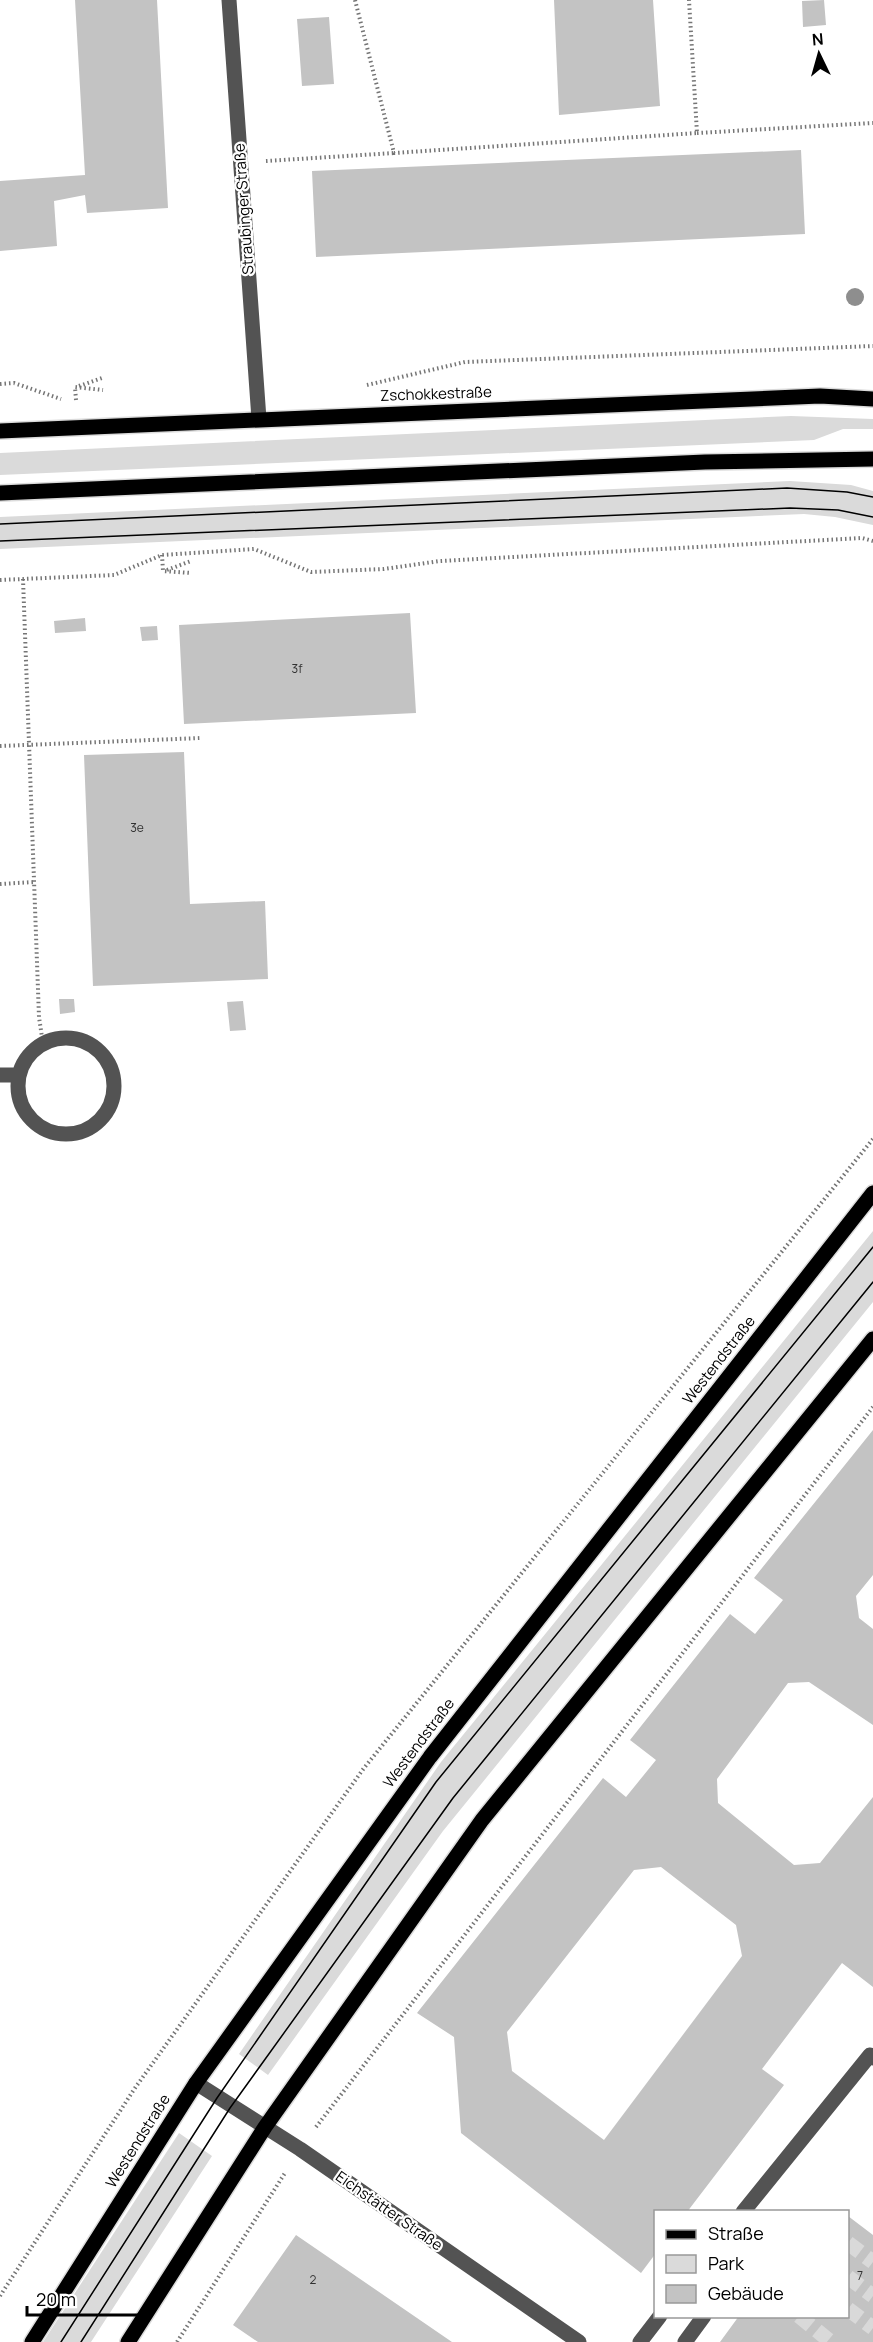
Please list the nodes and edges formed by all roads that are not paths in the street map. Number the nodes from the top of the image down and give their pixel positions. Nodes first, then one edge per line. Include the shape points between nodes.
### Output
1 (229, 0) edge
2 (873, 399) edge
3 (259, 419) junction
4 (0, 431) edge
5 (873, 459) edge
6 (0, 492) edge
7 (0, 1075) edge
8 (19, 1075) junction
9 (873, 1193) edge
10 (873, 1339) edge
11 (873, 2058) edge
12 (196, 2083) junction
13 (265, 2127) junction
14 (750, 2209) edge
15 (658, 2318) edge
16 (703, 2318) edge
17 (32, 2342) edge
18 (128, 2342) edge
19 (579, 2342) edge
20 (640, 2342) edge
21 (685, 2342) edge

1 - 3 street, Straubinger Straße
2 - 3 main road, Zschokkestraße via 820,396
3 - 4 main road, Zschokkestraße
5 - 6 main road via 705,462
7 - 8 street
8 - 8 street via 24,1062 43,1044 59,1038 77,1040 93,1047 105,1059 113,1074 114,1092 109,1109 98,1122 66,1135 34,1122 23,1108 18,1092
9 - 12 main road, Westendstraße via 430,1757
10 - 13 main road via 482,1820
11 - 14 street via 870,2055
12 - 13 street, Eichstätter Straße
12 - 17 main road, Westendstraße
13 - 18 main road
13 - 19 street, Eichstätter Straße
15 - 20 street
16 - 21 street

